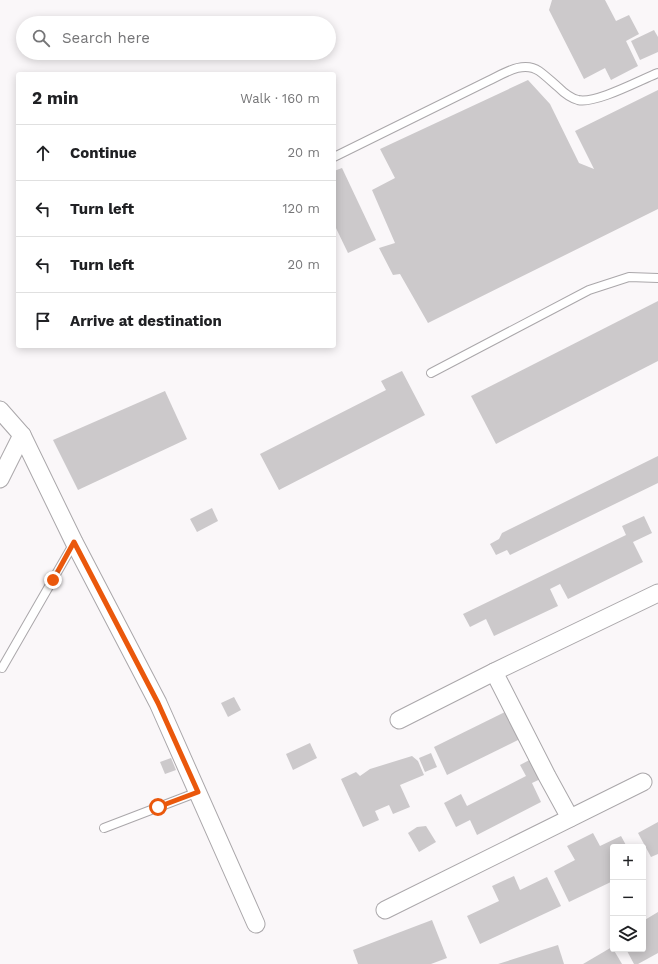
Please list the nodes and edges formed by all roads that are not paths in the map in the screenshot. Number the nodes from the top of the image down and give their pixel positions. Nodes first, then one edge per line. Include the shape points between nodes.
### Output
1 (658, 73) edge
2 (336, 156) edge
3 (658, 278) edge
4 (430, 373) dead end
5 (0, 410) edge
6 (22, 435) junction
7 (0, 479) edge
8 (74, 542) junction
9 (658, 593) edge
10 (2, 668) dead end
11 (494, 672) junction
12 (399, 720) dead end
13 (643, 782) dead end
14 (198, 792) junction
15 (570, 818) junction
16 (104, 828) dead end
17 (385, 910) dead end
18 (256, 924) dead end

1 - 2 lane via 587,101 566,95 538,70 520,67 512,69
3 - 4 lane via 629,277 589,290
5 - 6 street
6 - 7 street
6 - 8 street
8 - 10 lane
8 - 14 street via 158,703
9 - 11 street
11 - 12 street
11 - 15 street
13 - 15 street
14 - 16 lane
14 - 18 street
15 - 17 street

